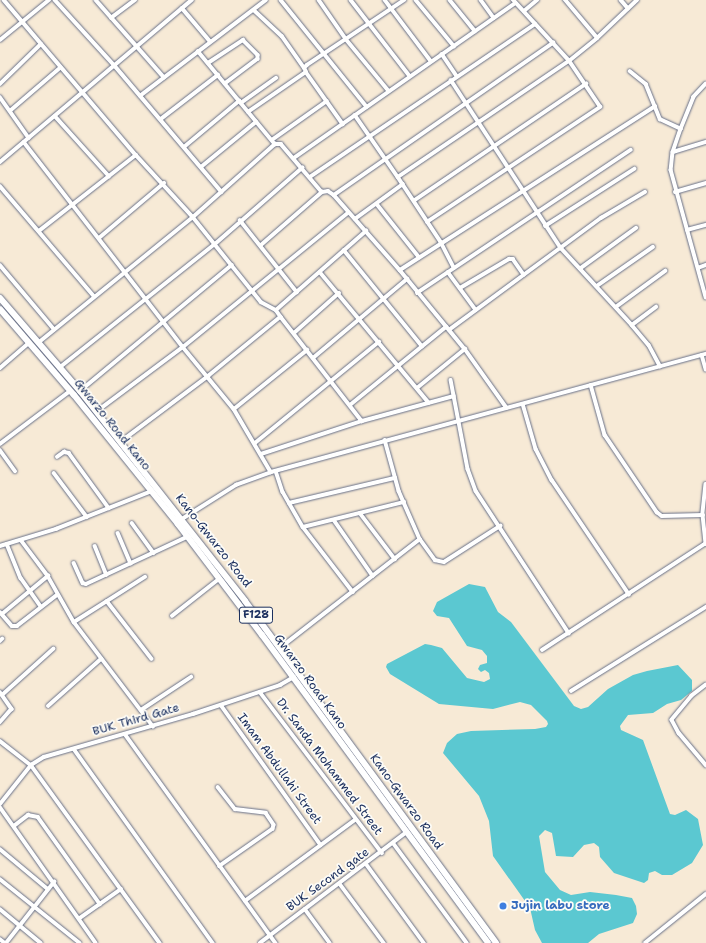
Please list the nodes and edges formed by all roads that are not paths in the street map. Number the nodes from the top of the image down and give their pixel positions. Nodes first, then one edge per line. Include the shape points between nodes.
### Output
1 (4, 0) edge
2 (49, 0) edge
3 (55, 0) edge
4 (96, 0) edge
5 (135, 0) edge
6 (192, 0) edge
7 (266, 0) edge
8 (283, 0) edge
9 (319, 0) edge
10 (351, 0) edge
11 (384, 0) edge
12 (404, 0) edge
13 (416, 0) edge
14 (450, 0) edge
15 (481, 0) edge
16 (537, 0) edge
17 (565, 0) edge
18 (621, 0) edge
19 (637, 0) edge
20 (514, 1) edge
21 (261, 2) edge
22 (182, 8) junction
23 (391, 8) junction
24 (628, 8) junction
25 (254, 10) junction
26 (524, 11) junction
27 (111, 18) junction
28 (494, 18) junction
29 (23, 22) junction
30 (369, 23) junction
31 (535, 24) junction
32 (475, 31) junction
33 (597, 38) junction
34 (346, 39) junction
35 (0, 40) edge
36 (210, 40) junction
37 (553, 42) junction
38 (40, 44) junction
39 (454, 46) junction
40 (138, 48) junction
41 (198, 51) junction
42 (325, 54) junction
43 (442, 54) junction
44 (431, 61) junction
45 (569, 61) junction
46 (208, 63) junction
47 (115, 66) junction
48 (304, 67) junction
49 (60, 68) junction
50 (630, 71) dead end
51 (306, 72) junction
52 (218, 75) junction
53 (410, 76) junction
54 (457, 76) junction
55 (164, 77) junction
56 (276, 78) dead end
57 (451, 80) junction
58 (0, 84) edge
59 (225, 84) junction
60 (586, 84) junction
61 (706, 84) edge
62 (389, 91) junction
63 (84, 92) junction
64 (140, 96) junction
65 (0, 97) edge
66 (327, 101) junction
67 (240, 102) junction
68 (466, 103) junction
69 (655, 106) junction
70 (367, 107) junction
71 (11, 110) junction
72 (248, 112) junction
73 (356, 115) junction
74 (55, 116) junction
75 (161, 119) junction
76 (256, 122) junction
77 (478, 123) junction
78 (343, 124) junction
79 (681, 129) junction
80 (370, 134) junction
81 (30, 138) junction
82 (272, 140) junction
83 (24, 142) junction
84 (706, 142) edge
85 (275, 144) junction
86 (494, 146) junction
87 (184, 147) junction
88 (631, 150) dead end
89 (673, 152) junction
90 (136, 154) junction
91 (294, 158) junction
92 (387, 158) junction
93 (0, 162) edge
94 (201, 167) junction
95 (302, 168) junction
96 (508, 168) junction
97 (634, 169) dead end
98 (109, 176) junction
99 (310, 177) junction
100 (398, 177) junction
101 (164, 183) junction
102 (706, 183) edge
103 (403, 184) junction
104 (0, 186) edge
105 (522, 191) junction
106 (222, 192) junction
107 (322, 192) junction
108 (645, 192) dead end
109 (675, 192) junction
110 (334, 195) junction
111 (415, 200) junction
112 (377, 204) junction
113 (72, 206) junction
114 (535, 212) junction
115 (348, 213) junction
116 (193, 217) junction
117 (355, 219) junction
118 (240, 220) junction
119 (427, 222) junction
120 (706, 225) edge
121 (545, 226) junction
122 (636, 228) dead end
123 (687, 230) junction
124 (366, 231) junction
125 (39, 232) junction
126 (99, 238) junction
127 (441, 242) junction
128 (215, 244) junction
129 (260, 245) junction
130 (654, 247) dead end
131 (561, 248) junction
132 (344, 250) junction
133 (419, 257) junction
134 (0, 265) edge
135 (232, 265) junction
136 (706, 265) edge
137 (280, 268) junction
138 (454, 268) junction
139 (581, 268) junction
140 (698, 268) junction
141 (400, 270) junction
142 (125, 271) junction
143 (665, 271) dead end
144 (320, 272) junction
145 (448, 272) junction
146 (524, 275) junction
147 (407, 279) junction
148 (597, 286) junction
149 (460, 288) junction
150 (252, 291) junction
151 (297, 292) junction
152 (339, 293) junction
153 (417, 293) junction
154 (94, 296) junction
155 (706, 297) edge
156 (0, 298) edge
157 (146, 299) junction
158 (382, 300) junction
159 (7, 306) junction
160 (616, 306) junction
161 (656, 307) dead end
162 (1, 310) edge
163 (276, 310) junction
164 (476, 310) junction
165 (281, 317) junction
166 (360, 318) junction
167 (163, 322) junction
168 (632, 325) junction
169 (447, 328) junction
170 (54, 329) junction
171 (294, 333) junction
172 (380, 342) junction
173 (29, 343) junction
174 (38, 343) junction
175 (422, 346) junction
176 (183, 347) junction
177 (307, 350) junction
178 (465, 350) junction
179 (704, 355) edge
180 (313, 358) junction
181 (398, 366) junction
182 (660, 366) junction
183 (0, 368) edge
184 (59, 368) junction
185 (706, 369) edge
186 (209, 376) junction
187 (451, 380) dead end
188 (332, 382) junction
189 (591, 385) junction
190 (417, 388) junction
191 (70, 391) junction
192 (80, 391) junction
193 (454, 396) junction
194 (429, 403) junction
195 (522, 404) junction
196 (350, 405) junction
197 (507, 408) junction
198 (234, 409) junction
199 (96, 412) junction
200 (458, 421) junction
201 (362, 422) junction
202 (386, 440) junction
203 (121, 442) junction
204 (255, 443) junction
205 (0, 444) edge
206 (0, 450) edge
207 (261, 454) junction
208 (57, 457) dead end
209 (16, 471) dead end
210 (276, 471) junction
211 (271, 472) junction
212 (54, 473) dead end
213 (395, 478) junction
214 (706, 484) edge
215 (706, 487) edge
216 (152, 491) junction
217 (289, 502) junction
218 (404, 502) junction
219 (109, 508) junction
220 (360, 513) junction
221 (703, 515) junction
222 (87, 517) junction
223 (182, 519) junction
224 (334, 520) junction
225 (132, 523) dead end
226 (500, 526) junction
227 (303, 527) junction
228 (118, 533) dead end
229 (187, 537) junction
230 (420, 539) junction
231 (21, 540) junction
232 (706, 543) edge
233 (7, 544) junction
234 (0, 546) edge
235 (95, 546) dead end
236 (154, 552) junction
237 (395, 559) junction
238 (131, 563) junction
239 (74, 564) dead end
240 (107, 575) junction
241 (48, 576) junction
242 (373, 576) junction
243 (145, 577) dead end
244 (219, 579) junction
245 (30, 591) junction
246 (353, 592) junction
247 (629, 594) junction
248 (57, 595) junction
249 (107, 601) junction
250 (245, 601) junction
251 (240, 605) junction
252 (41, 607) junction
253 (706, 608) edge
254 (1, 613) edge
255 (172, 616) dead end
256 (74, 622) junction
257 (569, 633) junction
258 (280, 648) junction
259 (53, 649) dead end
260 (542, 650) dead end
261 (101, 659) junction
262 (152, 659) dead end
263 (191, 677) dead end
264 (294, 677) junction
265 (706, 685) edge
266 (571, 691) dead end
267 (260, 692) junction
268 (1, 693) edge
269 (220, 705) junction
270 (48, 706) dead end
271 (141, 710) junction
272 (0, 723) edge
273 (153, 726) junction
274 (125, 734) junction
275 (0, 742) edge
276 (74, 749) junction
277 (31, 765) junction
278 (706, 765) edge
279 (218, 787) dead end
280 (0, 806) edge
281 (355, 820) junction
282 (14, 826) junction
283 (408, 832) junction
284 (394, 844) junction
285 (321, 845) junction
286 (0, 849) edge
287 (382, 853) junction
288 (367, 865) junction
289 (220, 866) junction
290 (0, 879) edge
291 (54, 882) junction
292 (340, 884) junction
293 (48, 889) junction
294 (121, 890) junction
295 (706, 894) edge
296 (245, 901) junction
297 (100, 904) junction
298 (34, 907) junction
299 (0, 909) edge
300 (305, 909) junction
301 (80, 918) junction
302 (20, 925) junction
303 (270, 936) junction
304 (0, 938) edge
305 (6, 943) edge
306 (41, 943) edge
307 (80, 943) edge
308 (96, 943) edge
309 (160, 943) edge
310 (213, 943) edge
311 (260, 943) edge
312 (276, 943) edge
313 (330, 943) edge
314 (384, 943) edge
315 (424, 943) edge
316 (467, 943) edge
317 (488, 943) edge
318 (496, 943) edge
319 (645, 943) edge

1 - 29 street
2 - 29 street
3 - 47 street
4 - 27 street
5 - 27 street
6 - 22 street
7 - 21 street
8 - 42 street
9 - 34 street
10 - 30 street
11 - 23 street
12 - 23 street
13 - 39 street
14 - 32 street
15 - 28 street
16 - 26 street
17 - 33 street
18 - 24 street
19 - 24 street
20 - 26 street
20 - 28 street
21 - 25 street
22 - 36 street
22 - 40 street
23 - 30 street
23 - 44 street
24 - 33 street
25 - 36 street
25 - 48 street via 282,36
26 - 31 street
27 - 40 street
28 - 32 street
29 - 35 street
29 - 38 street
30 - 34 street
30 - 53 street
31 - 37 street
31 - 54 street
32 - 39 street
33 - 45 street
34 - 42 street
34 - 62 street
36 - 41 street
37 - 45 street
37 - 68 street
38 - 49 street
38 - 58 street
39 - 43 street
40 - 47 street
40 - 55 street
41 - 46 street
41 - 55 street
42 - 48 street
42 - 70 street
43 - 44 street
43 - 54 street
44 - 53 street
45 - 60 street
45 - 77 street
46 - 52 street
46 - 59 street via 243,40 258,55 258,59
47 - 63 street
47 - 64 street
48 - 51 street
49 - 63 street
49 - 71 street
50 - 69 street via 646,84
51 - 66 street
51 - 72 street
52 - 59 street
52 - 75 street
53 - 62 street
54 - 57 street
55 - 64 street
56 - 67 street
57 - 68 street
57 - 80 street
59 - 67 street
60 - 86 street
60 - 96 street via 600,108
61 - 79 street via 694,97
62 - 70 street
63 - 74 street
63 - 90 street
64 - 75 street
65 - 71 street
66 - 78 street
66 - 82 street
67 - 72 street
67 - 87 street
68 - 77 street
68 - 92 street
69 - 79 street via 662,122
69 - 105 street
70 - 73 street
71 - 81 street
72 - 76 street
73 - 78 street
73 - 80 street
74 - 81 street
74 - 98 street
75 - 87 street
76 - 82 street
76 - 94 street
77 - 86 street
77 - 100 street
78 - 91 street
79 - 89 street
80 - 92 street
80 - 99 street
81 - 83 street
82 - 85 street
83 - 93 street
83 - 113 street
84 - 89 street
85 - 91 street via 281,144
85 - 106 street
86 - 96 street
86 - 111 street
87 - 94 street
88 - 114 street
89 - 109 street via 671,170
90 - 98 street
90 - 101 street
91 - 95 street
92 - 100 street
92 - 110 street
94 - 106 street
95 - 99 street
95 - 118 street
96 - 105 street
96 - 119 street
97 - 121 street
98 - 113 street
99 - 107 street
100 - 103 street
101 - 116 street
101 - 126 street
102 - 109 street
103 - 111 street
103 - 112 street
104 - 125 street
105 - 114 street
105 - 127 street
106 - 116 street
107 - 110 street via 328,191
107 - 129 street
108 - 131 street via 601,218
109 - 123 street
110 - 115 street
111 - 119 street
112 - 117 street
112 - 133 street
113 - 125 street
113 - 126 street
114 - 121 street
114 - 138 street
115 - 117 street
115 - 137 street
116 - 128 street
116 - 142 street
117 - 124 street
118 - 128 street
118 - 129 street
119 - 127 street
120 - 123 street
121 - 131 street
122 - 139 street
123 - 140 street
124 - 132 street
124 - 141 street
125 - 154 street
126 - 142 street
127 - 133 street
127 - 138 street
128 - 135 street
128 - 157 street
129 - 137 street
130 - 148 street
131 - 139 street
131 - 146 street
132 - 144 street
132 - 158 street
133 - 141 street
134 - 170 street
135 - 150 street
135 - 167 street
136 - 140 street
137 - 150 street
137 - 151 street
138 - 145 street
139 - 148 street
140 - 155 street
141 - 147 street
142 - 154 street
142 - 157 street
143 - 160 street
144 - 151 street
144 - 152 street
145 - 149 street
145 - 153 street
146 - 149 street via 512,260 508,259
146 - 164 street
147 - 153 street
147 - 158 street
148 - 160 street
149 - 164 street
150 - 163 street via 261,302
150 - 176 street
151 - 163 street
152 - 166 street
152 - 171 street
153 - 169 street
154 - 170 street
156 - 159 main road, Kano-Gwarzo Road / F128
157 - 167 street
157 - 184 street
158 - 166 street
158 - 175 street
159 - 162 main road
159 - 174 main road, Kano-Gwarzo Road / F128
160 - 168 street
161 - 168 street
162 - 173 main road, Gwarzo Road Kano / F128
163 - 165 street
164 - 169 street
165 - 171 street
165 - 186 street
166 - 172 street
166 - 180 street
167 - 176 street
167 - 192 street
168 - 182 street
169 - 175 street
169 - 178 street
170 - 174 street
171 - 177 street
172 - 181 street
172 - 188 street
173 - 183 street
173 - 191 main road, Gwarzo Road Kano / F128
174 - 184 main road, Kano-Gwarzo Road / F128
175 - 181 street
176 - 186 street
176 - 199 street
177 - 180 street
177 - 198 street
178 - 190 street
178 - 197 street
179 - 182 street
179 - 185 street
180 - 188 street
181 - 190 street
181 - 196 street
182 - 189 street
184 - 192 main road, Kano-Gwarzo Road / F128
186 - 198 street
186 - 203 street
187 - 193 street
188 - 196 street
188 - 204 street
189 - 195 street
189 - 221 street via 605,435 657,512 662,516
190 - 194 street
191 - 205 street
191 - 216 main road, Gwarzo Road Kano / F128
192 - 199 main road, Kano-Gwarzo Road / F128
193 - 194 street
193 - 200 street
194 - 201 street
195 - 197 street
195 - 247 street via 536,449 552,480
196 - 201 street
197 - 200 street
198 - 204 street
199 - 203 main road, Kano-Gwarzo Road / F128
200 - 202 street
200 - 226 street via 468,469 476,491
201 - 207 street
202 - 210 street
202 - 213 street
203 - 223 main road, Kano-Gwarzo Road / F128
204 - 207 street
206 - 209 street
207 - 211 street
208 - 219 street via 64,452 69,454
210 - 211 street
210 - 217 street
211 - 223 street via 236,485
212 - 222 street
213 - 217 street
213 - 218 street
214 - 215 street
215 - 221 street
216 - 219 street
216 - 229 main road, Gwarzo Road Kano / F128
217 - 227 street
218 - 220 street
218 - 230 street
219 - 222 street
220 - 224 street
220 - 237 street
221 - 232 street
222 - 231 street
223 - 250 main road, Kano-Gwarzo Road / F128
224 - 227 street
224 - 242 street
225 - 236 street
226 - 230 street via 439,563
226 - 257 street
227 - 246 street
228 - 238 street
229 - 236 street
229 - 244 main road, Gwarzo Road Kano / F128
230 - 237 street
231 - 233 street
231 - 241 street
232 - 247 street
233 - 234 street
233 - 245 street via 20,578
235 - 240 street
236 - 238 street
237 - 242 street
238 - 240 street
239 - 240 street via 84,584
241 - 245 street
241 - 248 street
242 - 246 street
243 - 249 street
244 - 251 main road, Gwarzo Road Kano / F128
244 - 255 street
245 - 252 street
245 - 254 street
246 - 258 street
247 - 257 street
248 - 252 street
248 - 256 street
249 - 256 street
249 - 262 street
250 - 251 main road
250 - 258 main road, Kano-Gwarzo Road / F128
251 - 264 main road, Gwarzo Road Kano / F128
252 - 254 street via 14,626
253 - 266 street
256 - 261 street
257 - 260 street
258 - 318 main road, Kano-Gwarzo Road / F128
259 - 268 street
261 - 270 street
261 - 271 street
263 - 271 street
264 - 267 street, BUK Third Gate
264 - 283 main road, Gwarzo Road Kano / F128
265 - 278 street via 692,696 672,720 679,733
267 - 269 street, BUK Third Gate
267 - 281 street, Dr. Sanda Mohammed Street
268 - 272 street via 12,709
269 - 273 street, BUK Third Gate
269 - 285 street, Imam Abdullahi Street
271 - 273 street
273 - 274 street, BUK Third Gate
274 - 276 street, BUK Third Gate
274 - 289 street
275 - 277 street
276 - 277 street, BUK Third Gate via 44,758
276 - 310 street
277 - 280 street, BUK Third Gate
277 - 294 street
279 - 289 street via 235,809 266,813 274,825 273,829
280 - 282 street
281 - 285 street
281 - 287 street, Dr. Sanda Mohammed Street
282 - 291 street
282 - 297 street via 28,815 38,817
283 - 284 street, BUK Second gate
283 - 317 main road, Gwarzo Road Kano / F128
284 - 287 street, BUK Second gate
284 - 316 street
285 - 296 street
286 - 293 street
287 - 288 street, BUK Second gate
288 - 292 street, BUK Second gate
288 - 315 street
289 - 296 street
290 - 298 street
291 - 293 street
291 - 301 street
292 - 300 street, BUK Second gate
292 - 314 street
293 - 298 street
294 - 297 street
294 - 309 street
295 - 319 street
296 - 303 street
297 - 301 street
298 - 302 street
298 - 307 street
299 - 302 street
300 - 303 street, BUK Second gate
300 - 313 street
301 - 308 street
302 - 305 street
302 - 306 street
303 - 311 street, BUK Second gate
303 - 312 street
304 - 305 street

